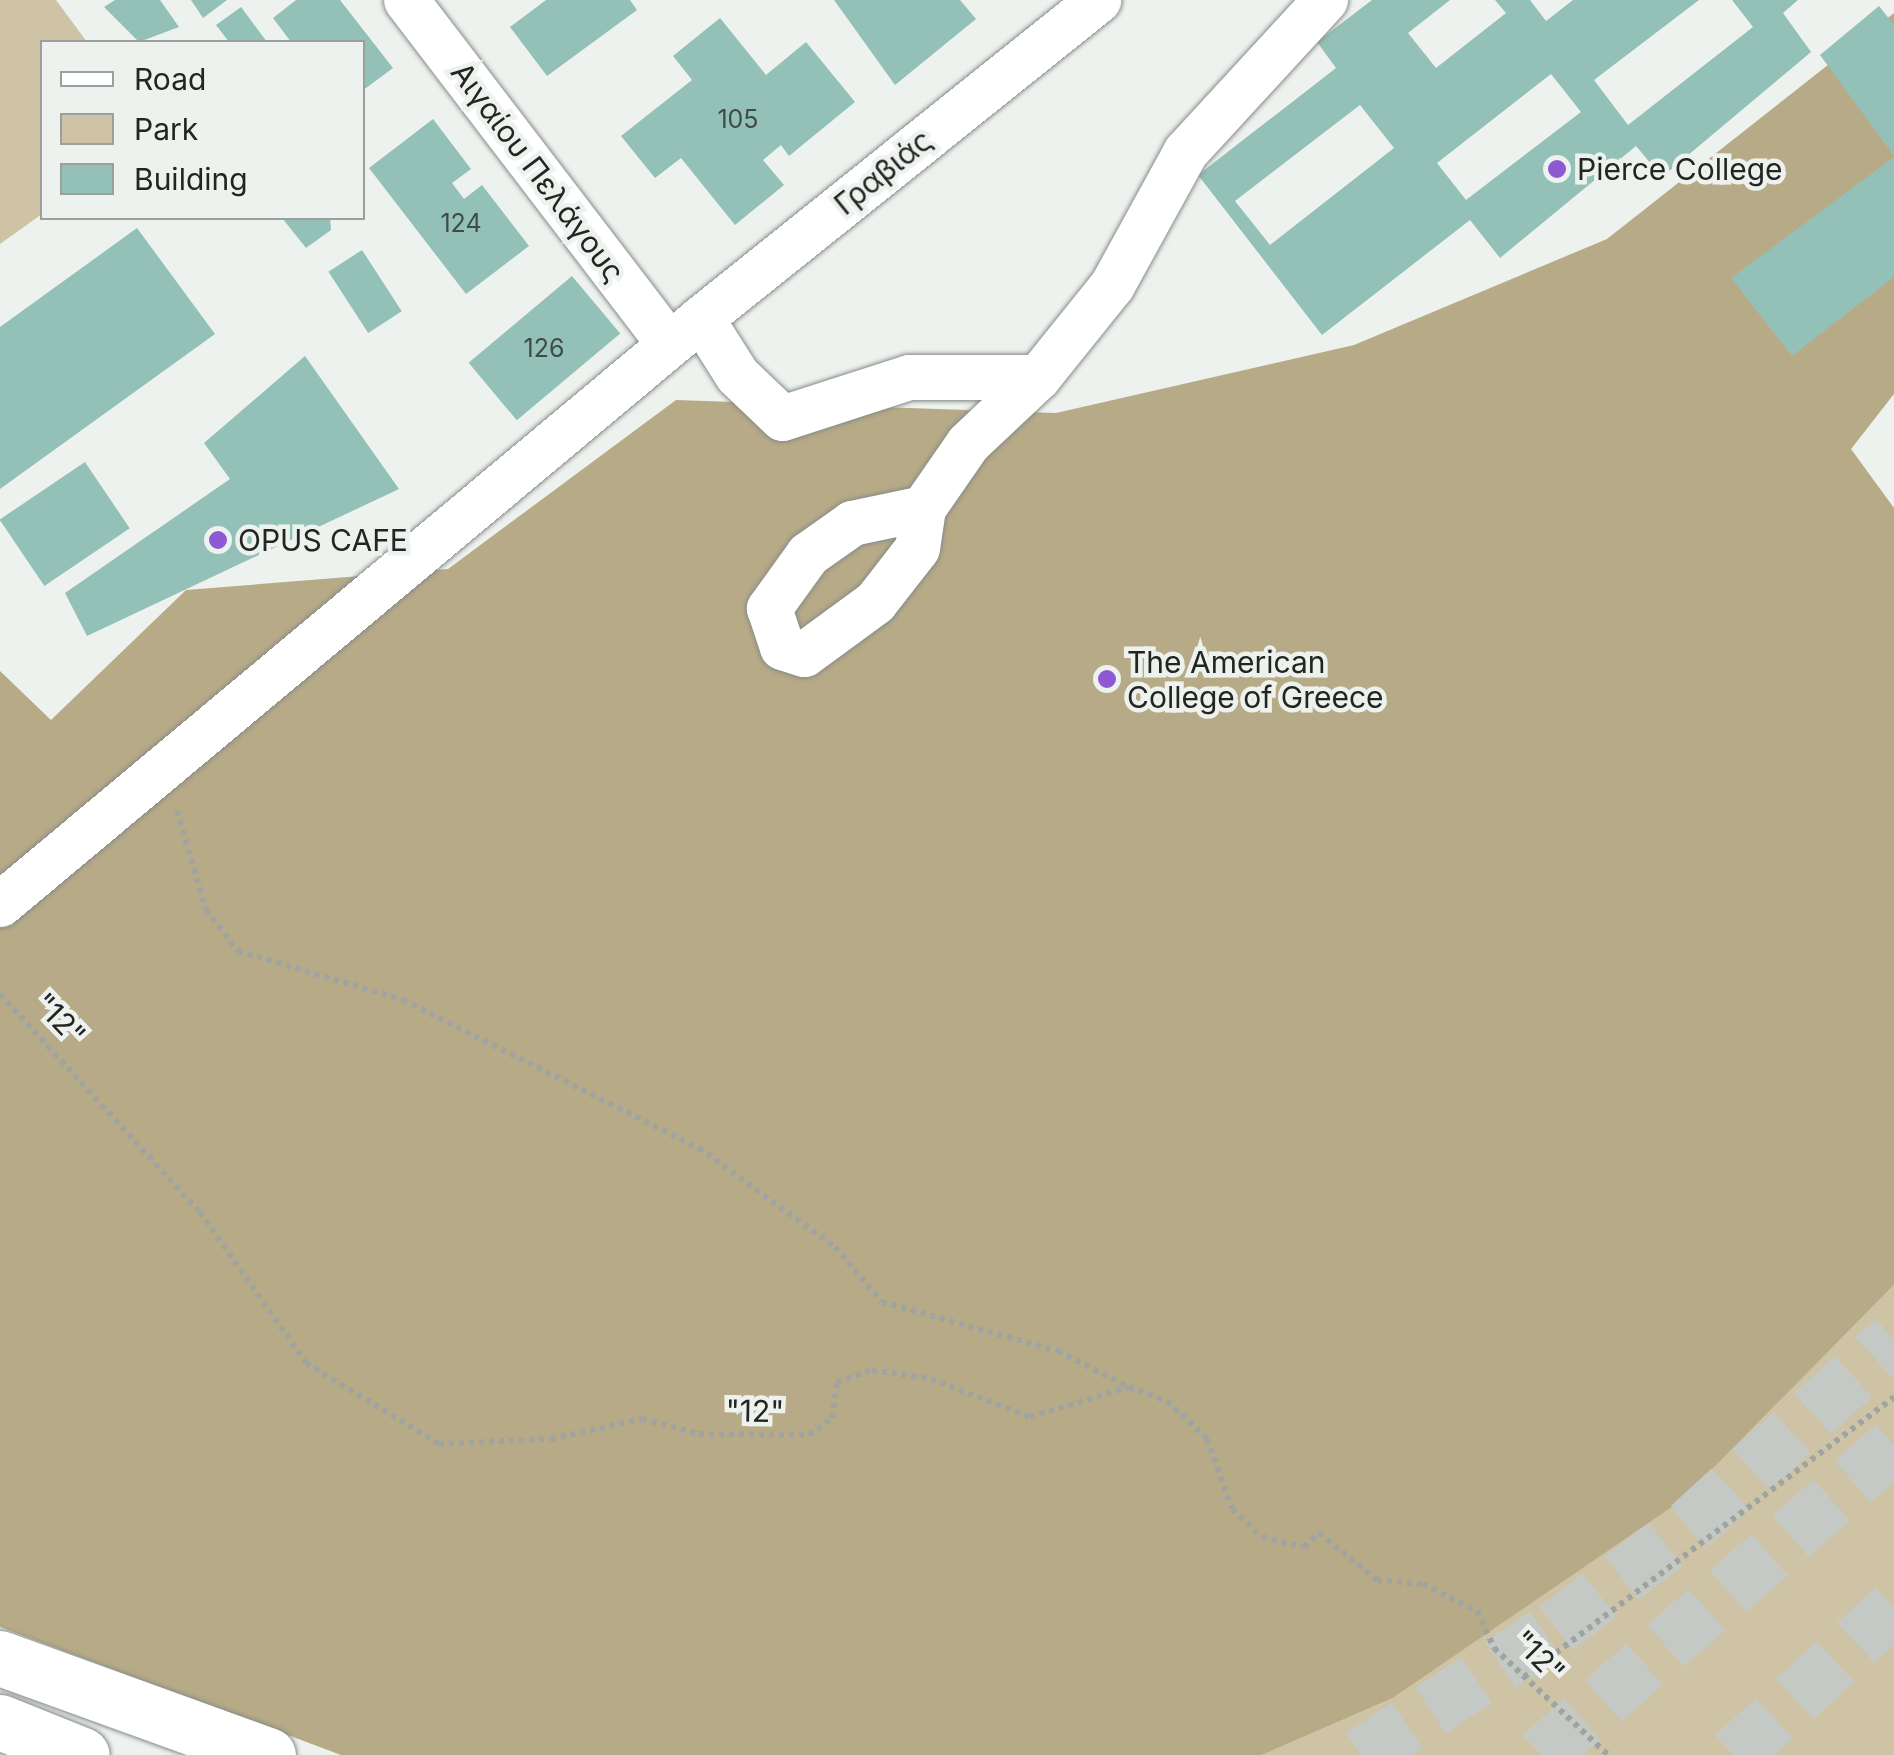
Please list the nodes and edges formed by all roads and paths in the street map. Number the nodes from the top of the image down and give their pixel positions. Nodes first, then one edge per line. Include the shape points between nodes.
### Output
1 (406, 0) edge
2 (1098, 0) edge
3 (1325, 0) edge
4 (685, 331) junction
5 (1038, 378) junction
6 (923, 508) dead end
7 (177, 798) dead end
8 (0, 904) edge
9 (0, 994) edge
10 (1129, 1387) junction
11 (1894, 1397) edge
12 (0, 1658) edge
13 (1524, 1677) junction
14 (0, 1722) edge
15 (82, 1755) edge
16 (268, 1755) edge
17 (1608, 1755) edge

1 - 4 street, Αιγαίου Πελάγους
2 - 4 street, Γραβιάς
3 - 5 street via 1185,152 1112,285
4 - 5 street, Αιγαίου Πελάγους via 782,418 909,377
4 - 8 street, Γραβιάς
5 - 6 street via 968,443
7 - 10 path via 188,869 238,951 349,979 456,1022 774,1198 882,1302 1058,1351
9 - 10 path, "12" via 200,1212 306,1363 439,1444 551,1440 642,1419 699,1434 809,1436 832,1418 837,1382 872,1370 931,1378 1030,1417
10 - 13 path, "12" via 1167,1401 1206,1439 1232,1509 1262,1537 1304,1547 1319,1533 1377,1580 1423,1584 1477,1612 1494,1648
11 - 13 path
12 - 16 highway
13 - 17 path, "12"
14 - 15 highway

